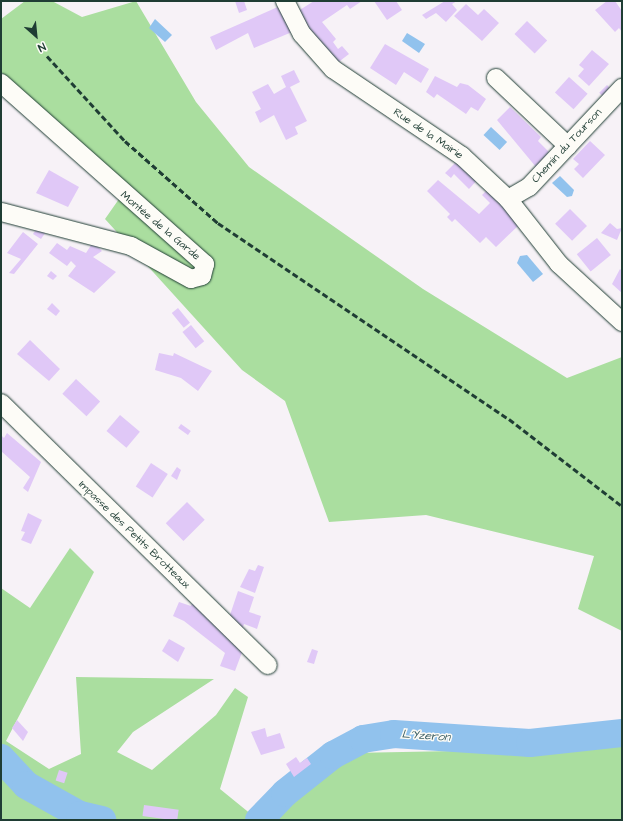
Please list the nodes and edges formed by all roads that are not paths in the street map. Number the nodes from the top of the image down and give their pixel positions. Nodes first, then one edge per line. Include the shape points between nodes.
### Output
1 (285, 1) edge
2 (496, 78) dead end
3 (1, 83) edge
4 (622, 88) edge
5 (568, 146) junction
6 (508, 199) junction
7 (1, 212) edge
8 (622, 322) edge
9 (1, 403) edge
10 (268, 665) dead end

1 - 6 street, Rue de la Mairie via 302,34 333,69 462,156
2 - 5 street
3 - 7 street, Montée de la Garde via 205,264 202,276 191,279 131,246
4 - 5 street, Chemin du Tourson
5 - 6 street, Chemin du Tourson via 529,187
6 - 8 street, Rue de la Mairie via 559,264
9 - 10 street, Impasse des Petits Brotteaux

